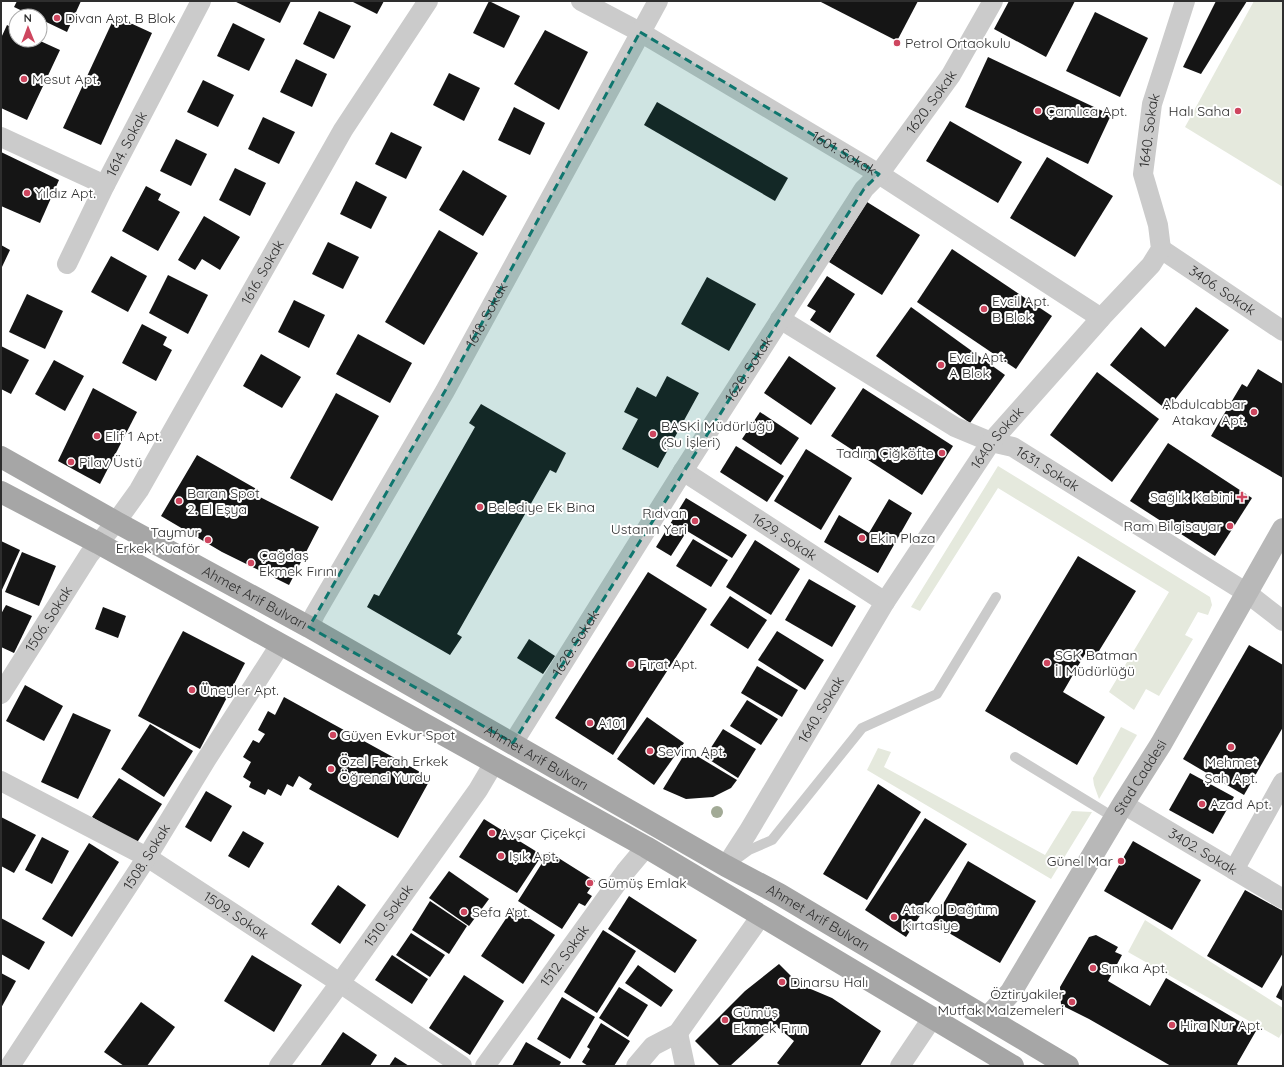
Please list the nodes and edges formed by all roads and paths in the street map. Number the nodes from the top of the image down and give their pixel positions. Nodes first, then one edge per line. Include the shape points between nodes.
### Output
1 (201, 1) edge
2 (428, 1) edge
3 (581, 1) edge
4 (658, 1) edge
5 (993, 1) edge
6 (1185, 1) edge
7 (640, 32) junction
8 (1, 137) edge
9 (879, 174) junction
10 (105, 185) junction
11 (1161, 249) junction
12 (67, 264) dead end
13 (1101, 318) junction
14 (780, 319) junction
15 (1283, 331) edge
16 (991, 442) junction
17 (1, 457) edge
18 (683, 471) junction
19 (1, 492) edge
20 (116, 522) junction
21 (1283, 529) edge
22 (98, 543) junction
23 (1247, 593) junction
24 (996, 597) dead end
25 (885, 602) junction
26 (1283, 621) edge
27 (309, 627) junction
28 (280, 645) junction
29 (1, 694) edge
30 (514, 743) junction
31 (1015, 757) dead end
32 (494, 763) junction
33 (1, 781) edge
34 (1283, 782) edge
35 (1119, 811) junction
36 (646, 847) junction
37 (147, 857) junction
38 (726, 866) junction
39 (1234, 870) junction
40 (1283, 899) edge
41 (761, 916) junction
42 (340, 983) junction
43 (933, 1017) junction
44 (987, 1018) junction
45 (678, 1033) junction
46 (10, 1066) edge
47 (279, 1066) edge
48 (462, 1066) edge
49 (485, 1066) edge
50 (636, 1066) edge
51 (684, 1066) edge
52 (900, 1066) edge
53 (1013, 1066) edge
54 (1068, 1066) edge

1 - 10 street, 1614. Sokak
2 - 20 street, 1616. Sokak via 343,130 139,490
3 - 7 street, 1601. Sokak
4 - 7 street, 1618. Sokak
5 - 9 street, 1620. Sokak via 951,75
6 - 11 street, 1640. Sokak via 1152,104 1143,174 1158,225
7 - 9 street, 1601. Sokak
7 - 27 street, 1618. Sokak via 445,391
8 - 10 street, 1614. Sokak
9 - 13 street, 1601. Sokak
9 - 14 street, 1620. Sokak via 864,189
10 - 12 street
11 - 13 street, 1640. Sokak via 1151,265
11 - 15 street, 3406. Sokak
13 - 16 street, 1640. Sokak
14 - 16 street, 1631. Sokak via 955,427
14 - 18 street, 1620. Sokak
16 - 23 street, 1631. Sokak via 1013,447
16 - 25 street, 1640. Sokak
17 - 20 main road, Ahmet Arif Bulvarı
18 - 25 street, 1629. Sokak
18 - 30 street, 1620. Sokak
19 - 22 main road, Ahmet Arif Bulvarı
20 - 22 street, 1616. Sokak
20 - 27 main road, Ahmet Arif Bulvarı
21 - 23 street, Stad Caddesi
22 - 28 main road, Ahmet Arif Bulvarı
22 - 29 street, 1506. Sokak
23 - 26 street, 1631. Sokak
23 - 35 street, Stad Caddesi via 1161,744
24 - 38 lane via 937,694 862,728 772,840 749,850
25 - 38 street, 1640. Sokak
27 - 30 main road, Ahmet Arif Bulvarı
28 - 32 main road, Ahmet Arif Bulvarı
28 - 37 street, 1508. Sokak
30 - 38 main road, Ahmet Arif Bulvarı
31 - 35 lane
32 - 36 main road, Ahmet Arif Bulvarı
32 - 42 street, 1510. Sokak via 478,790
33 - 37 street, 1509. Sokak
34 - 39 street
35 - 39 street, 3402. Sokak
35 - 44 street, Stad Caddesi via 1011,992
36 - 41 main road, Ahmet Arif Bulvarı
36 - 49 street, 1512. Sokak via 625,872
37 - 42 street, 1509. Sokak
37 - 46 street, 1508. Sokak
38 - 44 main road, Ahmet Arif Bulvarı via 779,894
39 - 40 street, 3402. Sokak
41 - 43 main road, Ahmet Arif Bulvarı
41 - 45 street
42 - 47 street, 1510. Sokak
42 - 48 street, 1509. Sokak
43 - 52 street
43 - 53 main road, Ahmet Arif Bulvarı
44 - 54 main road, Ahmet Arif Bulvarı
45 - 50 street via 653,1046
45 - 51 street

